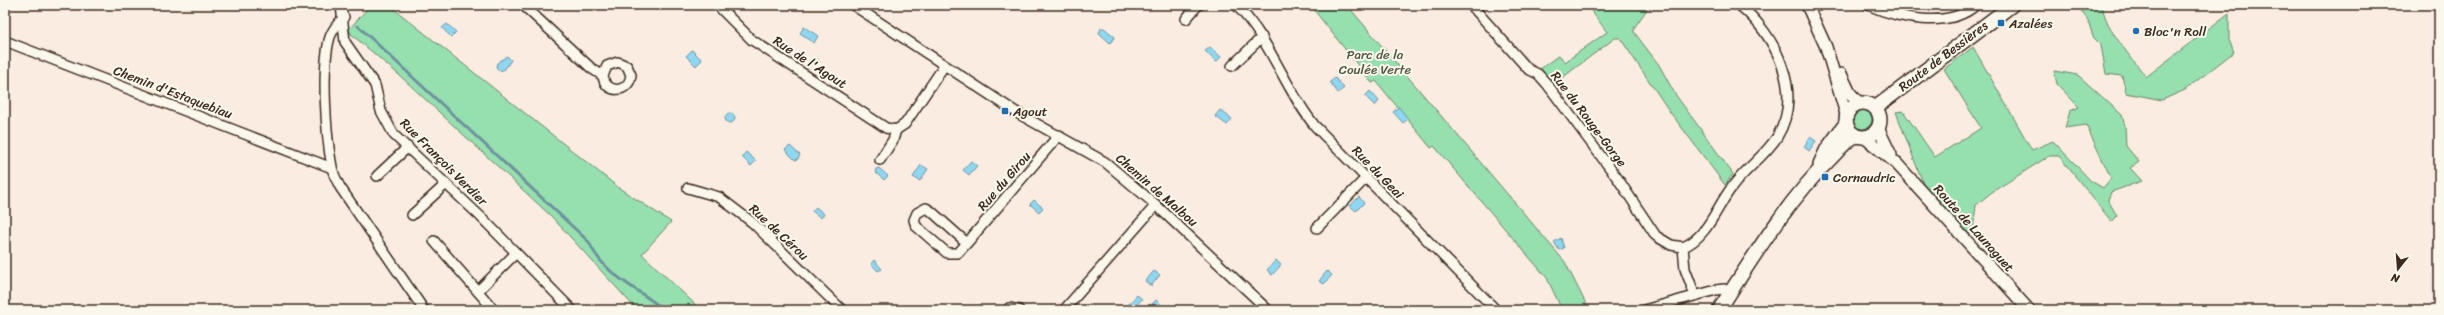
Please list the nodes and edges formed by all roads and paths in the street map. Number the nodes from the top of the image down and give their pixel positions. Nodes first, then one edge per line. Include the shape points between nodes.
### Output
1 (341, 5) edge
2 (523, 5) edge
3 (717, 5) edge
4 (853, 5) edge
5 (1198, 5) edge
6 (1236, 5) edge
7 (1471, 5) edge
8 (1739, 5) edge
9 (1807, 5) edge
10 (1868, 5) edge
11 (1976, 5) edge
12 (2012, 5) edge
13 (344, 17) junction
14 (1186, 19) dead end
15 (1262, 37) junction
16 (5, 41) edge
17 (1826, 47) junction
18 (944, 66) junction
19 (1232, 66) dead end
20 (603, 76) dead end
21 (1859, 103) junction
22 (1875, 108) junction
23 (1846, 118) junction
24 (1878, 128) junction
25 (896, 130) junction
26 (1059, 135) junction
27 (1860, 136) junction
28 (408, 147) junction
29 (880, 160) dead end
30 (1897, 164) junction
31 (332, 168) junction
32 (1816, 172) junction
33 (377, 176) dead end
34 (1366, 178) junction
35 (446, 184) junction
36 (688, 188) dead end
37 (1156, 205) junction
38 (412, 216) dead end
39 (1317, 228) dead end
40 (434, 241) dead end
41 (967, 242) junction
42 (1683, 247) junction
43 (516, 253) junction
44 (478, 291) junction
45 (1730, 292) junction
46 (1694, 295) junction
47 (1009, 308) dead end
48 (424, 310) edge
49 (494, 310) edge
50 (572, 310) edge
51 (842, 310) edge
52 (1019, 310) edge
53 (1064, 310) edge
54 (1268, 310) edge
55 (1496, 310) edge
56 (1644, 310) edge
57 (1719, 310) edge
58 (2029, 310) edge

1 - 13 street, Rue François Verdier
2 - 20 street
3 - 25 street, Rue de l'Agout via 752,40 886,128
4 - 18 street, Chemin de Malbou
5 - 14 street
6 - 15 street, Rue du Geai
7 - 42 street, Rue du Rouge-Gorge via 1523,65 1538,74 1547,84 1618,179 1656,236 1671,246
8 - 42 street via 1758,24 1772,43 1780,60 1788,91 1786,116 1776,138 1732,187 1702,233 1691,244
9 - 17 street
10 - 11 street via 1884,12 1928,19 1959,15
12 - 22 main road, Route de Bessières
13 - 28 street, Rue François Verdier via 345,42 375,85 381,111 394,135
13 - 31 street via 333,32 328,49 325,110
15 - 19 street
15 - 34 street, Rue du Geai via 1303,112
16 - 31 street, Chemin d'Estaquebiau
17 - 21 street via 1850,92
17 - 23 street
18 - 25 street via 905,124
18 - 26 street, Chemin de Malbou via 1019,114
21 - 22 main road via 1865,102
21 - 23 main road via 1854,105
22 - 24 main road via 1879,115
23 - 27 main road via 1848,128
23 - 32 main road
24 - 27 main road via 1874,132
24 - 30 street, Route de Launaguet
25 - 29 street via 893,140
26 - 37 street, Chemin de Malbou via 1105,162
26 - 41 street, Rue du Girou
27 - 30 street, Route de Launaguet
27 - 32 main road via 1846,142
28 - 33 street
28 - 35 street, Rue François Verdier
30 - 58 street, Route de Launaguet
31 - 48 street via 340,187
32 - 45 main road
34 - 39 street
34 - 55 street, Rue du Geai
35 - 38 street
35 - 43 street, Rue François Verdier
36 - 51 street, Rue de Cérou via 719,197 753,223
37 - 53 street
37 - 54 street, Chemin de Malbou
40 - 44 street
41 - 41 street, Rue du Girou via 958,253 947,254 916,226 914,220 917,213 926,208
42 - 46 street via 1685,269
43 - 44 street
43 - 50 street, Rue François Verdier
44 - 49 street
45 - 46 street via 1720,290
45 - 57 main road
46 - 56 street
47 - 52 street

